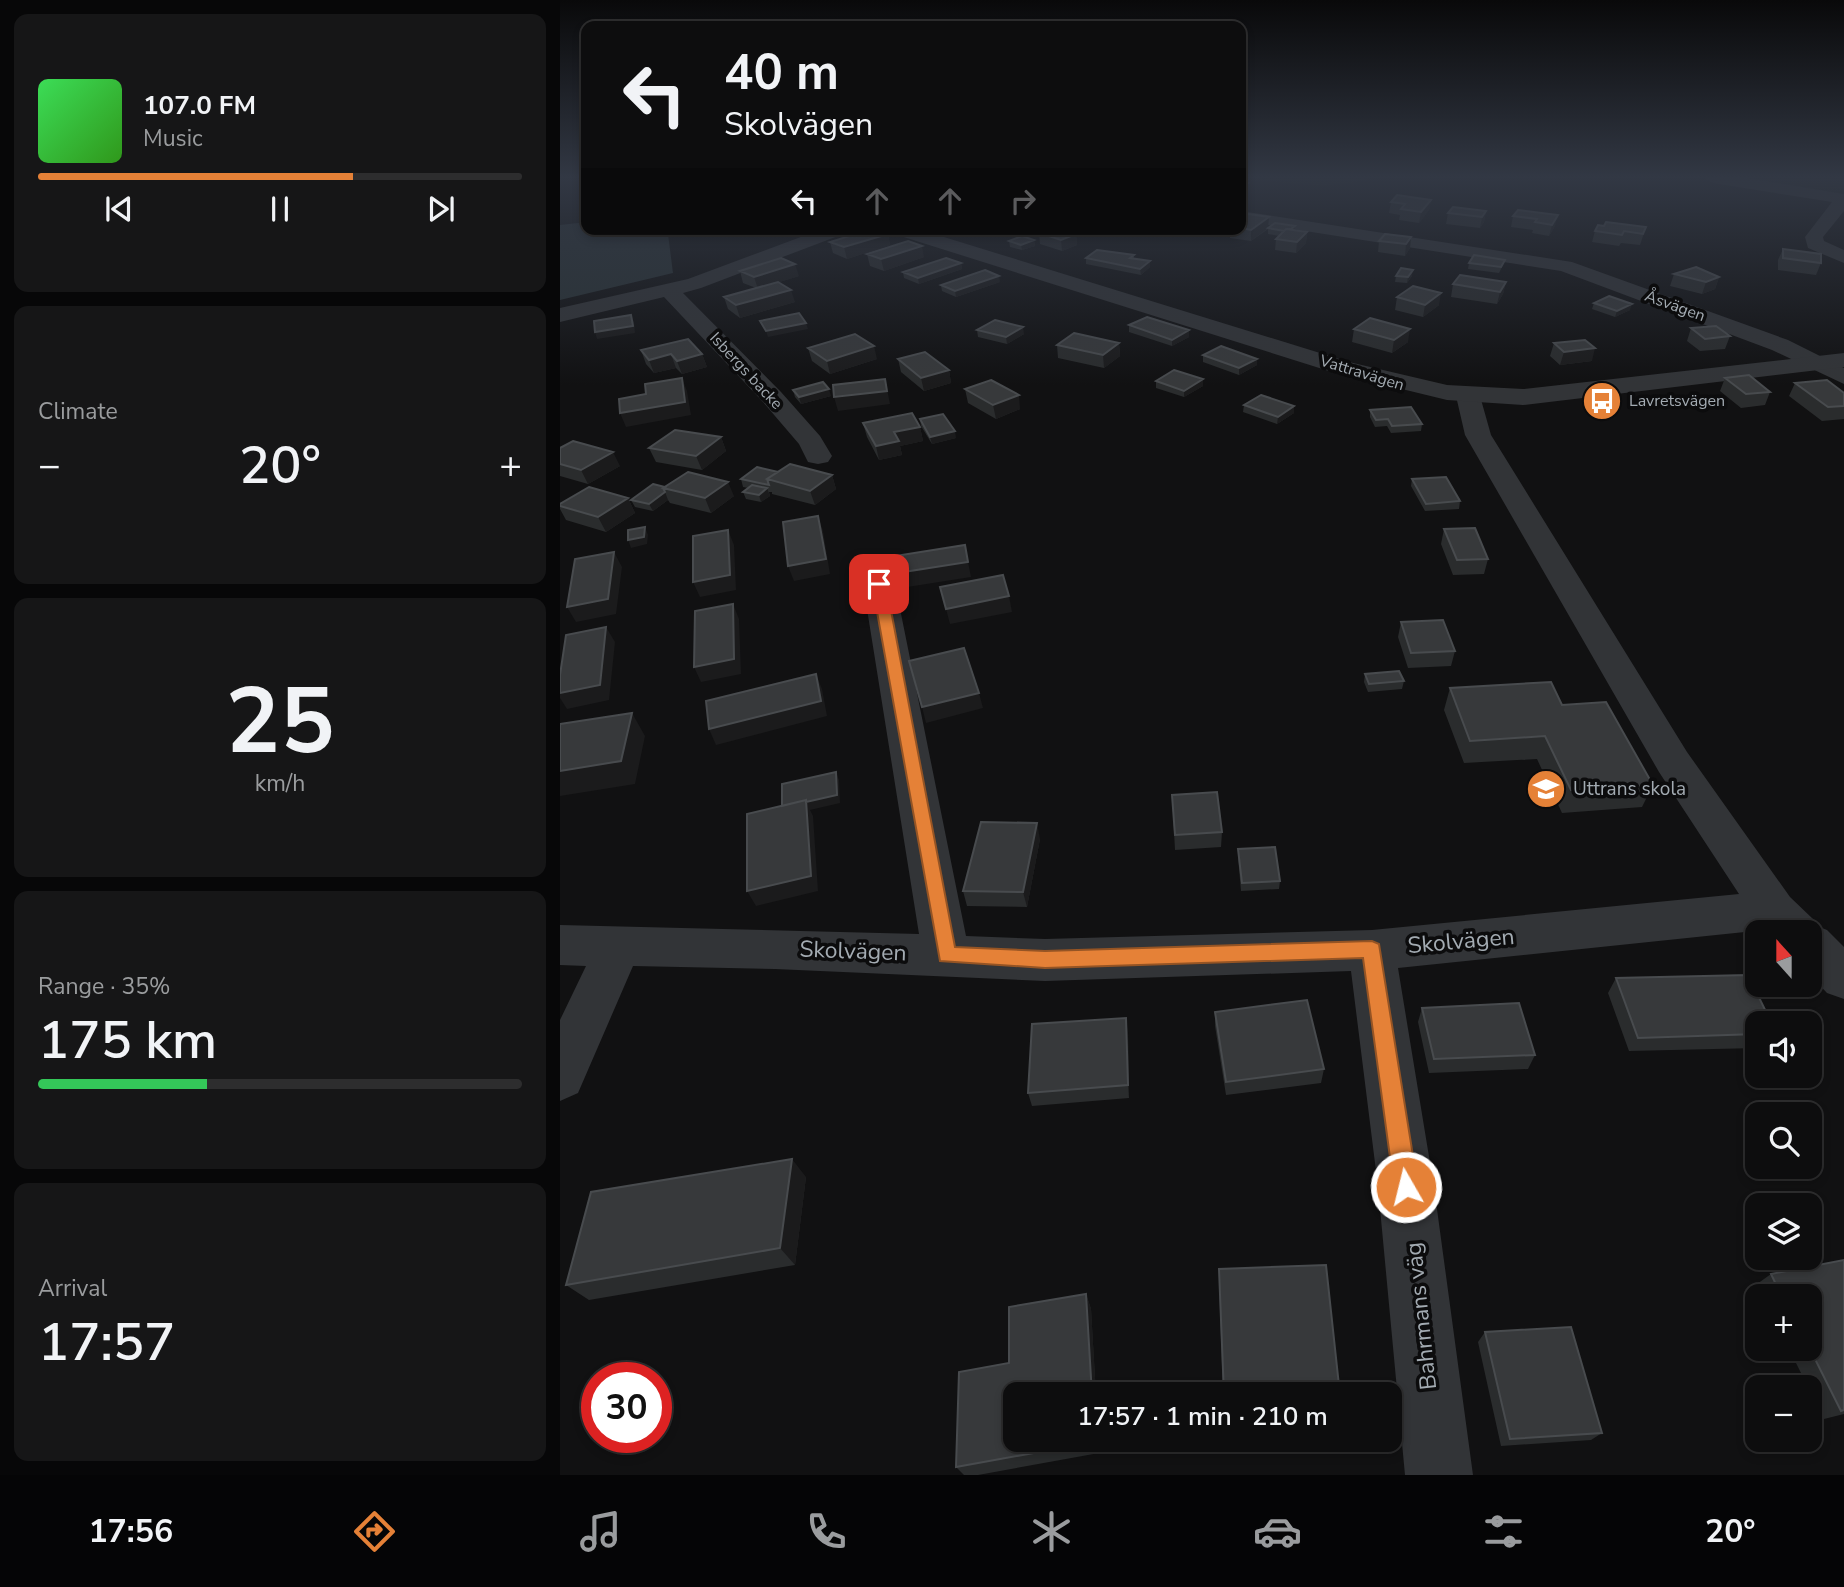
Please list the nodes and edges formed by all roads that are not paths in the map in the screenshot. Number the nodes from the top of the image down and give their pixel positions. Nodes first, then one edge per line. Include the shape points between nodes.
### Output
1 (793, 247) edge
2 (956, 247) edge
3 (1441, 247) edge
4 (1819, 247) edge
5 (1844, 257) edge
6 (668, 290) junction
7 (560, 315) edge
8 (1844, 360) edge
9 (1814, 363) junction
10 (1844, 377) edge
11 (1468, 396) junction
12 (818, 456) dead end
13 (879, 584) dead end
14 (1785, 920) edge
15 (1745, 925) edge
16 (560, 945) edge
17 (619, 946) junction
18 (1372, 950) junction
19 (946, 955) junction
20 (1822, 956) edge
21 (1844, 978) edge
22 (560, 1076) edge
23 (1439, 1475) edge

1 - 6 street
2 - 11 street, Vattravägen via 1364,376
3 - 9 street, Åsvägen via 1565,266 1748,332
4 - 5 street
6 - 7 street
6 - 12 street, Isbergs backe via 772,397
8 - 9 street, Vattravägen
9 - 10 street, Åsvägen
9 - 11 street, Vattravägen via 1523,397
11 - 14 street via 1478,435 1673,762
13 - 19 street
15 - 18 street, Skolvägen
16 - 17 street, Skolvägen
17 - 19 street, Skolvägen
17 - 22 street
18 - 19 street, Skolvägen via 1045,960
18 - 23 street, Bahrmans väg via 1406,1187
20 - 21 street

